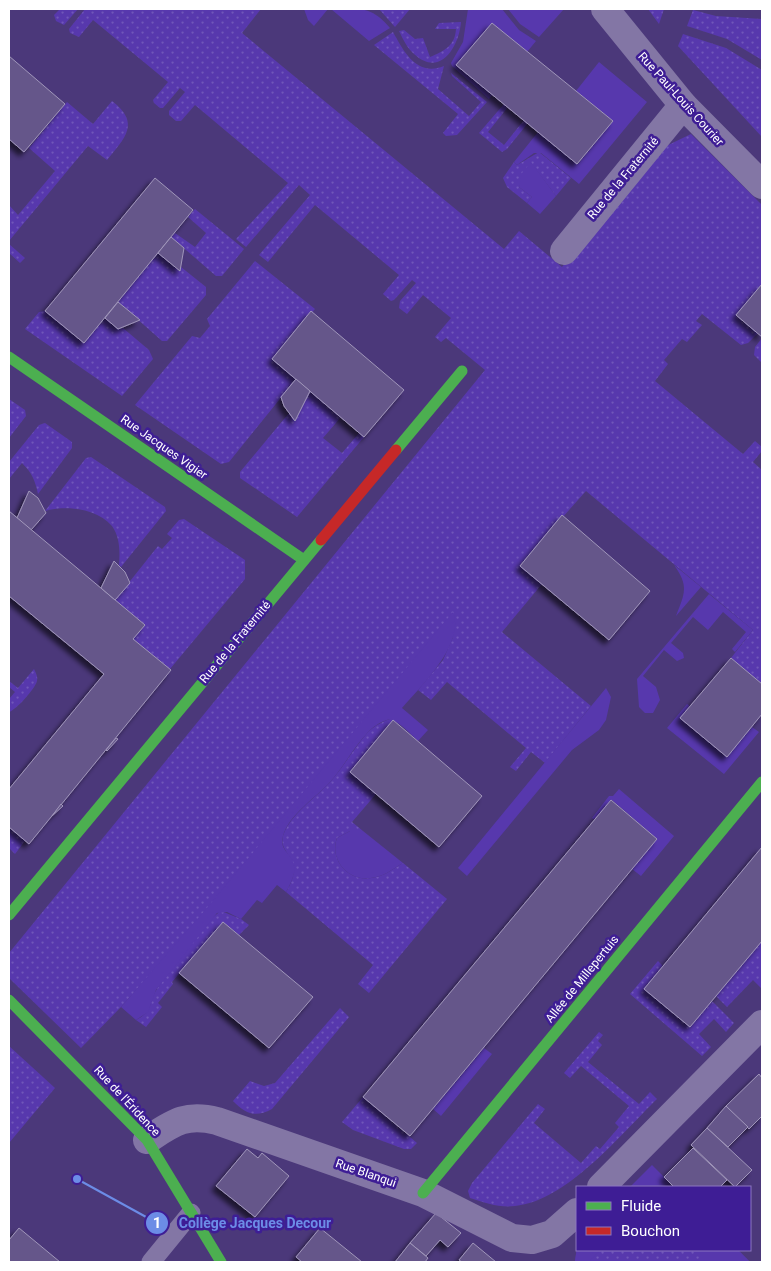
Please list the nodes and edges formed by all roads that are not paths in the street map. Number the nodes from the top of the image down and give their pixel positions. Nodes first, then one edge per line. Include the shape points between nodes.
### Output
1 (605, 9) edge
2 (684, 105) junction
3 (762, 185) edge
4 (564, 250) dead end
5 (9, 357) edge
6 (462, 371) dead end
7 (304, 560) junction
8 (762, 782) edge
9 (9, 915) edge
10 (9, 1000) edge
11 (762, 1024) edge
12 (147, 1140) junction
13 (602, 1186) edge
14 (423, 1193) junction
15 (191, 1213) junction
16 (576, 1213) edge
17 (151, 1262) edge
18 (221, 1262) edge

1 - 2 street, Rue Paul-Louis Courier
2 - 3 street, Rue Paul-Louis Courier
2 - 4 street, Rue de la Fraternité
5 - 7 street, Rue Jacques Vigier
6 - 7 street, Rue de la Fraternité
7 - 9 street, Rue de la Fraternité
8 - 14 street, Allée de Millepertuis
10 - 12 street, Rue de l'Éridence
11 - 13 street
12 - 14 street, Rue Blanqui via 172,1123 188,1117 202,1117
12 - 15 street, Rue de l'Éridence
14 - 16 street, Rue Blanqui via 512,1238 532,1240 552,1234
15 - 17 lane
15 - 18 street, Rue de l'Éridence

